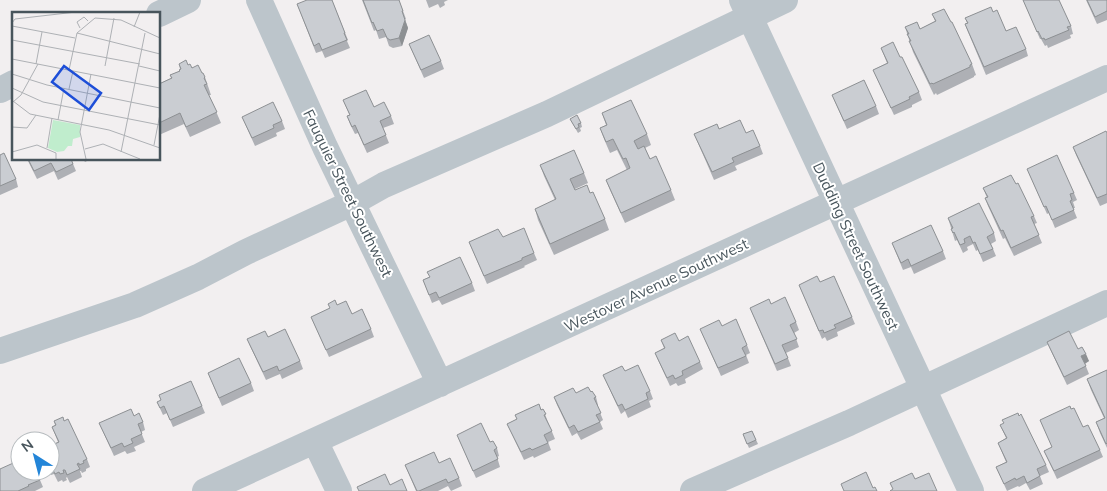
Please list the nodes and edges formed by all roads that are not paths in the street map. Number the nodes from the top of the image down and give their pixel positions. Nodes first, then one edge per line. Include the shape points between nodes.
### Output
1 (146, 0) edge
2 (188, 0) edge
3 (260, 0) edge
4 (785, 0) edge
5 (746, 8) edge
6 (152, 12) edge
7 (160, 14) edge
8 (1107, 78) edge
9 (12, 84) edge
10 (0, 90) edge
11 (836, 203) junction
12 (352, 204) junction
13 (1107, 303) edge
14 (0, 351) edge
15 (440, 384) junction
16 (923, 388) junction
17 (316, 440) junction
18 (205, 491) edge
19 (339, 491) edge
20 (693, 491) edge
21 (971, 491) edge

1 - 6 street
2 - 7 street
3 - 12 street, Fauquier Street Southwest
4 - 5 street
5 - 11 street, Dudding Street Southwest
5 - 12 street via 547,114 384,185
8 - 11 street, Westover Avenue Southwest
9 - 10 street
11 - 15 street, Westover Avenue Southwest
11 - 16 street, Dudding Street Southwest
12 - 14 street via 135,305
12 - 15 street, Fauquier Street Southwest
13 - 16 street
15 - 17 street, Westover Avenue Southwest
16 - 20 street
16 - 21 street, Dudding Street Southwest
17 - 18 street, Westover Avenue Southwest
17 - 19 street

